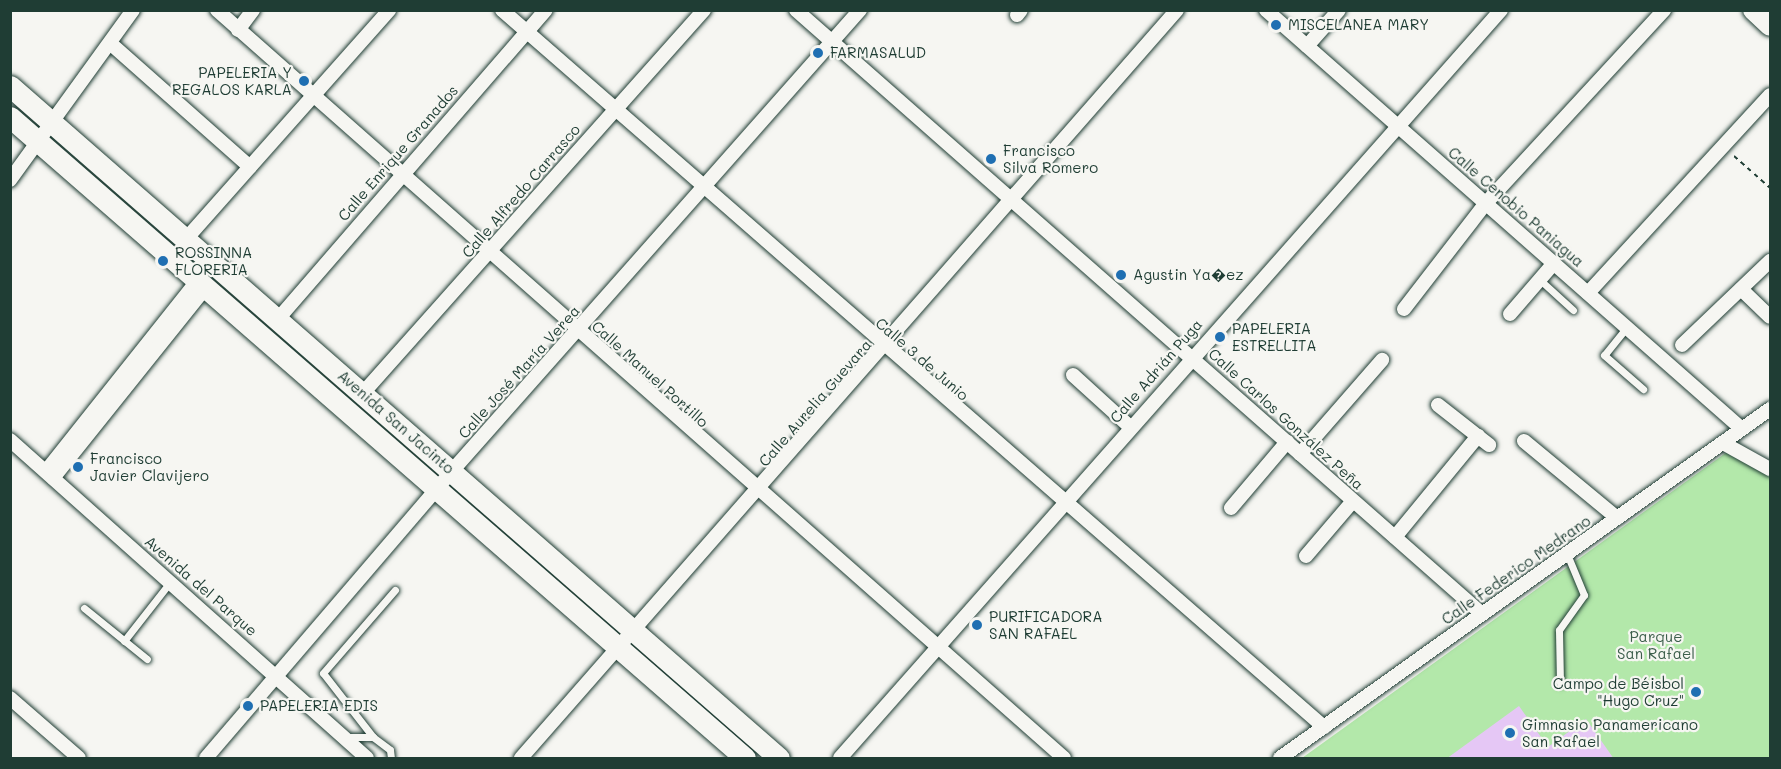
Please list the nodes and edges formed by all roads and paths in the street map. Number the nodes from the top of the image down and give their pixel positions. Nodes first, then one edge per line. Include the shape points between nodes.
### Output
1 (133, 10) edge
2 (217, 10) edge
3 (253, 10) edge
4 (389, 10) edge
5 (502, 10) edge
6 (546, 10) edge
7 (704, 10) edge
8 (796, 10) edge
9 (860, 10) edge
10 (1177, 10) edge
11 (1266, 10) edge
12 (1339, 10) edge
13 (1501, 10) edge
14 (1664, 10) edge
15 (1753, 10) edge
16 (1770, 26) edge
17 (238, 30) junction
18 (527, 32) junction
19 (833, 42) junction
20 (110, 44) junction
21 (1307, 46) junction
22 (10, 87) edge
23 (1770, 95) edge
24 (310, 98) junction
25 (616, 109) junction
26 (10, 117) edge
27 (52, 123) junction
28 (1398, 125) junction
29 (38, 141) junction
30 (1723, 146) junction
31 (250, 167) junction
32 (398, 176) junction
33 (10, 180) edge
34 (703, 186) junction
35 (1770, 188) edge
36 (1008, 203) junction
37 (1486, 203) junction
38 (186, 239) junction
39 (488, 255) junction
40 (1770, 261) edge
41 (1554, 263) junction
42 (1539, 279) junction
43 (202, 283) junction
44 (1741, 289) junction
45 (1588, 293) junction
46 (1404, 309) dead end
47 (1573, 310) dead end
48 (1510, 314) dead end
49 (1770, 317) edge
50 (278, 319) junction
51 (1627, 327) junction
52 (578, 332) junction
53 (1682, 345) dead end
54 (885, 348) junction
55 (1191, 356) junction
56 (1382, 360) dead end
57 (1073, 375) dead end
58 (1643, 389) dead end
59 (363, 393) junction
60 (1438, 405) dead end
61 (1770, 409) edge
62 (1129, 426) junction
63 (1742, 429) junction
64 (1478, 436) junction
65 (10, 440) edge
66 (1524, 441) dead end
67 (1287, 442) junction
68 (1723, 443) junction
69 (1490, 445) dead end
70 (1300, 454) junction
71 (1770, 469) edge
72 (452, 471) junction
73 (50, 475) junction
74 (437, 487) junction
75 (759, 493) junction
76 (1353, 501) junction
77 (1063, 502) junction
78 (1231, 508) dead end
79 (1617, 518) junction
80 (1395, 537) junction
81 (1567, 554) junction
82 (1306, 556) dead end
83 (171, 581) junction
84 (395, 590) dead end
85 (84, 608) dead end
86 (1482, 614) junction
87 (634, 631) junction
88 (124, 640) junction
89 (937, 646) junction
90 (619, 648) junction
91 (147, 659) dead end
92 (278, 676) junction
93 (1560, 683) dead end
94 (10, 698) edge
95 (1324, 727) junction
96 (373, 736) junction
97 (343, 737) junction
98 (366, 758) edge
99 (79, 759) edge
100 (206, 759) edge
101 (391, 759) edge
102 (521, 759) edge
103 (745, 759) edge
104 (779, 759) edge
105 (840, 759) edge
106 (1064, 759) edge
107 (1280, 759) edge

1 - 20 street
2 - 17 street, Calle Manuel Portillo
3 - 17 street
4 - 24 street
5 - 18 street, Calle 3 de Junio
6 - 18 street, Calle Enrique Granados
7 - 25 street, Calle Alfredo Carrasco
8 - 19 street, Calle Carlos González Peña
9 - 19 street, Calle José María Verea
10 - 36 street, Calle Aurelia Guevara
11 - 21 street, Calle Cenobio Paniagua
12 - 21 street
13 - 28 street, Calle Adrián Puga
14 - 37 street
15 - 16 street
17 - 24 street, Calle Manuel Portillo
18 - 25 street, Calle 3 de Junio
18 - 32 street, Calle Enrique Granados
19 - 34 street, Calle José María Verea
19 - 36 street, Calle Carlos González Peña
20 - 27 street
20 - 31 street
21 - 28 street, Calle Cenobio Paniagua
22 - 27 main road, Avenida San Jacinto
23 - 30 street
24 - 31 street
24 - 32 street, Calle Manuel Portillo
25 - 34 street, Calle 3 de Junio
25 - 39 street, Calle Alfredo Carrasco
26 - 29 main road, Avenida San Jacinto
27 - 29 street
27 - 38 main road, Avenida San Jacinto
28 - 37 street, Calle Cenobio Paniagua
28 - 55 street, Calle Adrián Puga
29 - 33 street
29 - 43 main road, Avenida San Jacinto
30 - 35 path
30 - 45 street
31 - 38 street
32 - 39 street, Calle Manuel Portillo
32 - 50 street, Calle Enrique Granados
34 - 52 street, Calle José María Verea
34 - 54 street, Calle 3 de Junio
36 - 54 street, Calle Aurelia Guevara
36 - 55 street, Calle Carlos González Peña
37 - 41 street, Calle Cenobio Paniagua
37 - 46 street
38 - 50 main road, Avenida San Jacinto
39 - 52 street, Calle Manuel Portillo
39 - 59 street, Calle Alfredo Carrasco
40 - 44 street
41 - 42 street
41 - 45 street, Calle Cenobio Paniagua
42 - 47 lane
42 - 48 street
43 - 73 street
43 - 74 main road, Avenida San Jacinto
44 - 49 street
44 - 53 street
45 - 51 street, Calle Cenobio Paniagua
50 - 59 main road, Avenida San Jacinto
51 - 58 lane via 1603,352
51 - 63 street, Calle Cenobio Paniagua
52 - 72 street, Calle José María Verea
52 - 75 street, Calle Manuel Portillo
54 - 75 street, Calle Aurelia Guevara
54 - 77 street, Calle 3 de Junio
55 - 62 street, Calle Adrián Puga
55 - 67 street, Calle Carlos González Peña
56 - 70 street
57 - 62 street
59 - 72 main road, Avenida San Jacinto
60 - 64 street
61 - 63 street, Calle Federico Medrano
62 - 77 street, Calle Adrián Puga
63 - 68 street, Calle Federico Medrano
64 - 69 street
64 - 80 street
65 - 73 street, Avenida del Parque
66 - 79 street
67 - 70 street, Calle Carlos González Peña
67 - 78 street
68 - 71 street
68 - 79 street, Calle Federico Medrano
70 - 76 street, Calle Carlos González Peña
72 - 74 street, Calle José María Verea
72 - 87 main road, Avenida San Jacinto
73 - 83 street, Avenida del Parque
74 - 90 main road, Avenida San Jacinto
74 - 92 street, Calle José María Verea
75 - 87 street, Calle Aurelia Guevara
75 - 89 street, Calle Manuel Portillo
76 - 80 street, Calle Carlos González Peña
76 - 82 street
77 - 89 street, Calle Adrián Puga
77 - 95 street, Calle 3 de Junio
79 - 81 street, Calle Federico Medrano
80 - 86 street, Calle Carlos González Peña
81 - 86 street, Calle Federico Medrano
81 - 93 lane via 1584,594 1559,630
83 - 88 lane
83 - 92 street, Avenida del Parque
84 - 96 lane via 323,673
85 - 88 lane
86 - 95 street, Calle Federico Medrano
87 - 90 street, Calle Aurelia Guevara
87 - 104 main road, Avenida San Jacinto
88 - 91 lane
89 - 105 street, Calle Adrián Puga
89 - 106 street, Calle Manuel Portillo
90 - 102 street, Calle Aurelia Guevara
90 - 103 main road, Avenida San Jacinto
92 - 97 street, Avenida del Parque
92 - 100 street, Calle José María Verea
94 - 99 street
95 - 107 street, Calle Federico Medrano
96 - 97 lane
96 - 101 lane via 390,750
97 - 98 street, Avenida del Parque

